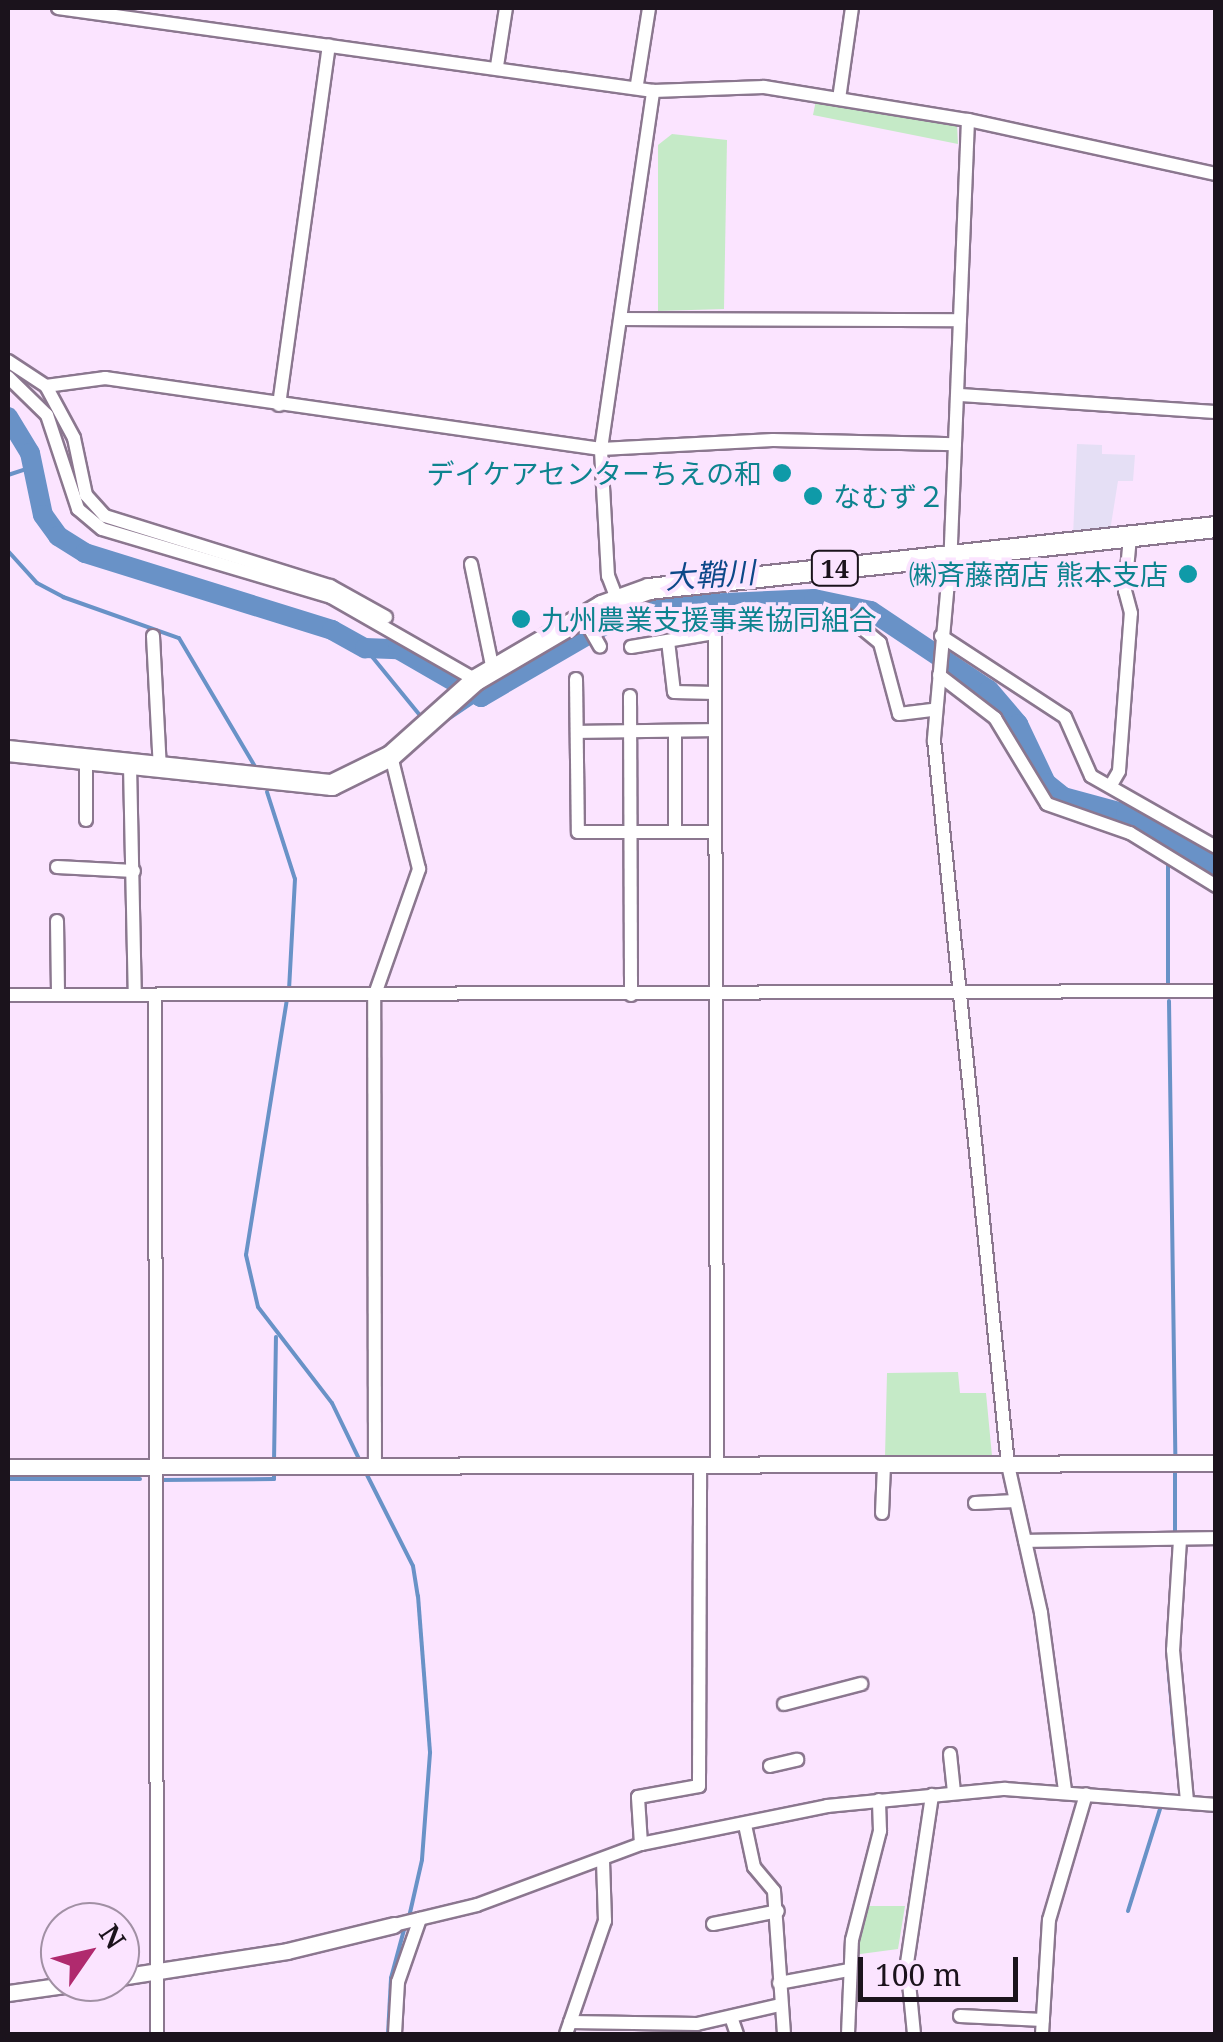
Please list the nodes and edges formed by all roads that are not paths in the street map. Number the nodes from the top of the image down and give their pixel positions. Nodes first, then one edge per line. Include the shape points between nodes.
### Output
1 (58, 8) edge
2 (506, 8) edge
3 (649, 8) edge
4 (852, 8) edge
5 (328, 45) junction
6 (497, 66) junction
7 (637, 84) junction
8 (653, 90) junction
9 (839, 99) junction
10 (968, 120) junction
11 (1216, 174) edge
12 (622, 319) junction
13 (960, 320) junction
14 (8, 361) edge
15 (8, 377) edge
16 (46, 386) junction
17 (958, 394) junction
18 (279, 405) junction
19 (1216, 412) edge
20 (955, 444) junction
21 (600, 450) junction
22 (1216, 527) edge
23 (1130, 537) junction
24 (949, 556) junction
25 (471, 564) dead end
26 (617, 599) junction
27 (585, 621) junction
28 (714, 634) junction
29 (152, 636) dead end
30 (405, 636) junction
31 (941, 639) junction
32 (668, 641) junction
33 (600, 646) dead end
34 (632, 648) dead end
35 (939, 672) junction
36 (576, 679) dead end
37 (475, 682) junction
38 (714, 693) junction
39 (630, 696) dead end
40 (934, 710) junction
41 (630, 730) junction
42 (714, 730) junction
43 (675, 731) junction
44 (578, 732) junction
45 (8, 751) edge
46 (391, 756) junction
47 (86, 760) junction
48 (130, 765) junction
49 (160, 769) junction
50 (1111, 784) junction
51 (86, 820) dead end
52 (631, 832) junction
53 (675, 832) junction
54 (714, 832) junction
55 (1216, 847) edge
56 (57, 867) dead end
57 (134, 871) junction
58 (1216, 886) edge
59 (57, 921) dead end
60 (1216, 991) edge
61 (959, 994) junction
62 (8, 995) edge
63 (58, 995) junction
64 (135, 995) junction
65 (631, 995) junction
66 (155, 996) junction
67 (716, 996) junction
68 (374, 997) junction
69 (1216, 1462) edge
70 (1008, 1465) junction
71 (373, 1466) junction
72 (708, 1466) junction
73 (884, 1466) junction
74 (8, 1467) edge
75 (156, 1467) junction
76 (1014, 1501) junction
77 (975, 1503) dead end
78 (882, 1513) dead end
79 (1216, 1538) edge
80 (1180, 1540) junction
81 (1025, 1542) junction
82 (861, 1684) dead end
83 (784, 1704) dead end
84 (950, 1754) dead end
85 (796, 1760) dead end
86 (770, 1766) dead end
87 (1066, 1791) junction
88 (954, 1792) junction
89 (1086, 1794) junction
90 (932, 1795) junction
91 (879, 1800) junction
92 (1186, 1802) junction
93 (1216, 1805) edge
94 (746, 1825) junction
95 (641, 1844) junction
96 (602, 1861) junction
97 (778, 1912) junction
98 (418, 1920) junction
99 (397, 1924) joint
100 (713, 1924) dead end
101 (849, 1970) junction
102 (157, 1972) junction
103 (140, 1974) edge
104 (779, 1983) junction
105 (40, 1988) edge
106 (8, 1993) edge
107 (780, 2005) junction
108 (731, 2016) junction
109 (960, 2016) dead end
110 (1043, 2027) edge
111 (568, 2028) edge
112 (158, 2034) edge
113 (396, 2034) edge
114 (737, 2034) edge
115 (784, 2034) edge
116 (848, 2034) edge
117 (914, 2034) edge

1 - 5 street
2 - 6 street
3 - 7 street
4 - 9 street
5 - 6 street
5 - 18 street
6 - 7 street
7 - 8 street
8 - 9 street via 747,86
8 - 12 street
9 - 10 street
10 - 11 street
10 - 13 street
12 - 13 street
12 - 21 street
13 - 17 street
14 - 16 street
15 - 30 street via 47,415 78,509 90,521 331,597
16 - 18 street via 105,378
16 - 30 street via 74,438 86,495 104,516 330,586
17 - 19 street
17 - 20 street
18 - 21 street
20 - 21 street via 773,440
20 - 24 street
21 - 26 street via 608,576
22 - 23 main road, 14
23 - 24 main road, 14
23 - 50 street via 1125,592 1131,613 1118,771
24 - 26 main road, 14 via 668,586
24 - 31 street
25 - 37 street
26 - 27 main road, 14
27 - 33 street
27 - 37 main road, 14
28 - 32 street
28 - 38 street
28 - 40 street via 722,621 846,615 880,642 898,714
29 - 49 street
30 - 37 street
31 - 35 street
31 - 50 street via 1065,717 1086,770
32 - 34 street
32 - 38 street via 674,692
35 - 40 street
35 - 58 street via 995,718 1047,804 1115,827
36 - 44 street
37 - 46 main road, 14
38 - 42 street
39 - 41 street
40 - 61 street
41 - 43 street
41 - 44 street
41 - 52 street
42 - 43 street
42 - 54 street
43 - 53 street
44 - 52 street via 578,832
45 - 47 main road, 14
46 - 49 main road, 14 via 332,785
46 - 68 street via 419,869
47 - 48 main road, 14
47 - 51 street
48 - 49 main road, 14
48 - 57 street
50 - 55 street
52 - 53 street
52 - 65 street
53 - 54 street
54 - 67 street
56 - 57 street
57 - 64 street
59 - 63 street
60 - 61 street
61 - 67 street
61 - 70 street
62 - 63 street
63 - 64 street
64 - 66 street
65 - 67 street
65 - 68 street
66 - 68 street
66 - 75 street
67 - 72 street
68 - 71 street
69 - 70 street
70 - 73 street
70 - 76 street
71 - 72 street
71 - 75 street
72 - 73 street
72 - 95 street via 700,1786 638,1797
73 - 78 street
74 - 75 street
75 - 102 street
76 - 77 street
76 - 81 street
79 - 80 street
80 - 81 street
80 - 92 street via 1173,1650
81 - 87 street
82 - 83 street
84 - 88 street
85 - 86 street
87 - 88 street
87 - 89 street
88 - 90 street
89 - 92 street
89 - 110 street via 1049,1920
90 - 91 street
90 - 117 street via 906,1964
91 - 94 street
91 - 101 street via 880,1831
92 - 93 street
94 - 95 street
94 - 97 street via 754,1867 772,1886
95 - 96 street
96 - 98 street
96 - 111 street via 605,1921
97 - 100 street
97 - 104 street
98 - 99 street
98 - 113 street via 398,1982
99 - 102 street
101 - 104 street
101 - 116 street
102 - 103 street
102 - 112 street
104 - 107 street
105 - 106 street
107 - 108 street
107 - 115 street
108 - 111 street via 696,2024
108 - 114 street
109 - 110 street

